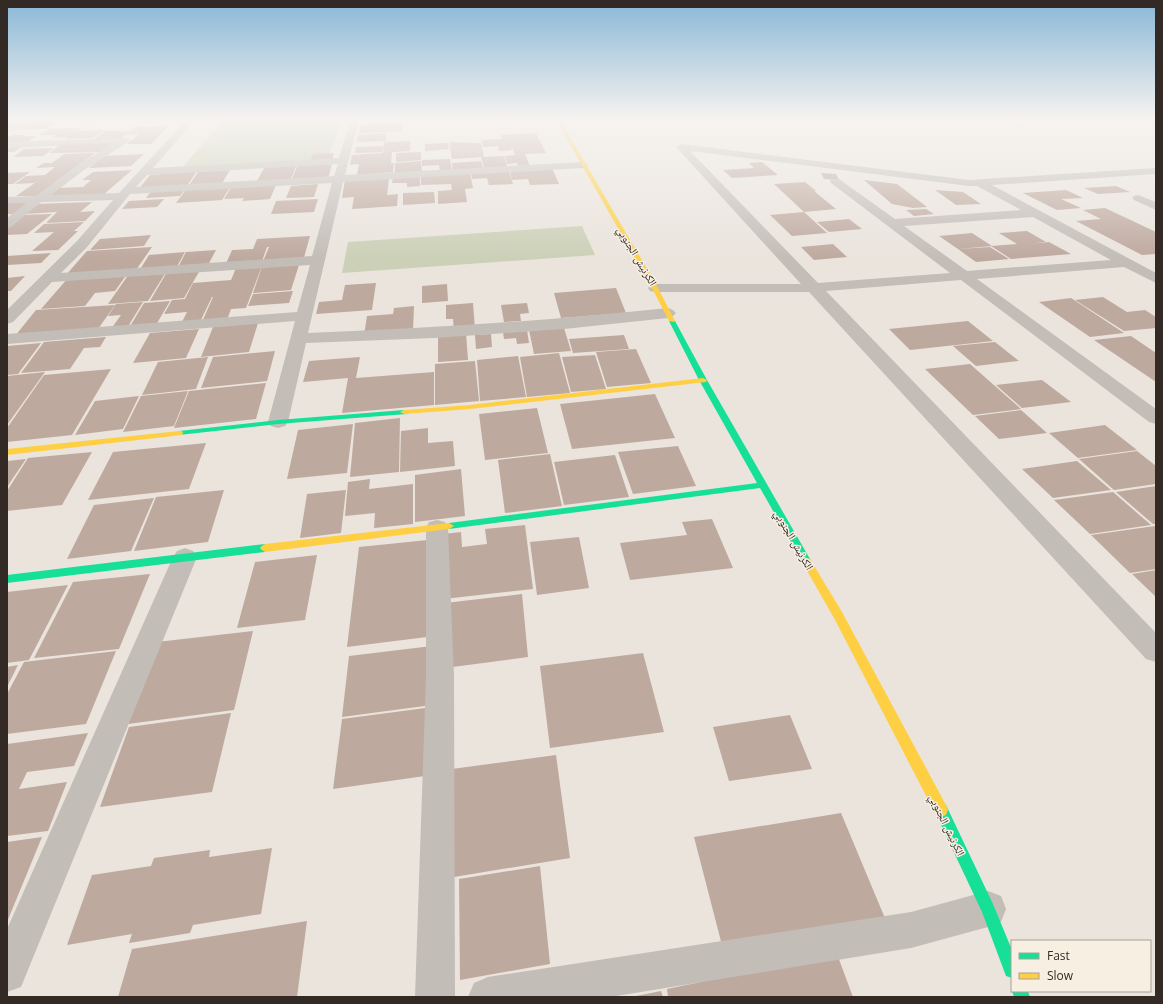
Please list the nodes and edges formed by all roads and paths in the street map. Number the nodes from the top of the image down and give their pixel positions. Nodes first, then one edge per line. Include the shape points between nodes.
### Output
1 (86, 165) edge
2 (150, 165) edge
3 (287, 165) edge
4 (343, 165) edge
5 (583, 165) joint
6 (698, 165) edge
7 (824, 165) edge
8 (1156, 171) edge
9 (144, 172) junction
10 (339, 180) junction
11 (835, 181) dead end
12 (979, 182) junction
13 (125, 194) junction
14 (1138, 198) dead end
15 (7, 200) edge
16 (37, 200) junction
17 (1156, 206) edge
18 (1034, 213) junction
19 (893, 223) junction
20 (7, 224) edge
21 (318, 260) junction
22 (1125, 262) junction
23 (966, 276) junction
24 (48, 278) junction
25 (1156, 279) edge
26 (655, 288) junction
27 (814, 288) junction
28 (668, 313) junction
29 (303, 316) junction
30 (7, 319) edge
31 (298, 338) junction
32 (7, 339) edge
33 (703, 380) junction
34 (1156, 418) edge
35 (278, 422) junction
36 (7, 452) edge
37 (762, 485) junction
38 (437, 528) junction
39 (185, 557) junction
40 (7, 579) edge
41 (1156, 651) edge
42 (988, 909) junction
43 (1011, 967) edge
44 (7, 973) edge
45 (435, 997) edge
46 (488, 997) edge

1 - 16 street
2 - 9 street
3 - 9 street
4 - 10 street
5 - 10 street
5 - 26 main road, الكرنيش الجنوبي
6 - 27 street
7 - 12 street via 969,183
8 - 12 street
9 - 13 street
10 - 13 street
10 - 21 street
11 - 19 street
12 - 18 street
13 - 16 street
13 - 24 street via 82,244
14 - 17 street
15 - 16 street
16 - 20 street
18 - 19 street
18 - 22 street
19 - 23 street
21 - 24 street
21 - 29 street
22 - 23 street
22 - 25 street
23 - 27 street
23 - 34 street
24 - 30 street
26 - 27 street
26 - 28 main road, الكرنيش الجنوبي
27 - 41 street
28 - 31 street via 564,324 434,333
28 - 33 main road, الكرنيش الجنوبي
29 - 31 street
29 - 32 street
31 - 35 street
33 - 35 main road via 470,407
33 - 37 main road, الكرنيش الجنوبي
35 - 36 main road
37 - 38 main road
37 - 42 main road, الكرنيش الجنوبي via 838,615 935,797
38 - 39 main road
38 - 45 street via 440,684
39 - 40 main road
39 - 44 street
42 - 43 main road, الكرنيش الجنوبي
42 - 46 street via 911,930

